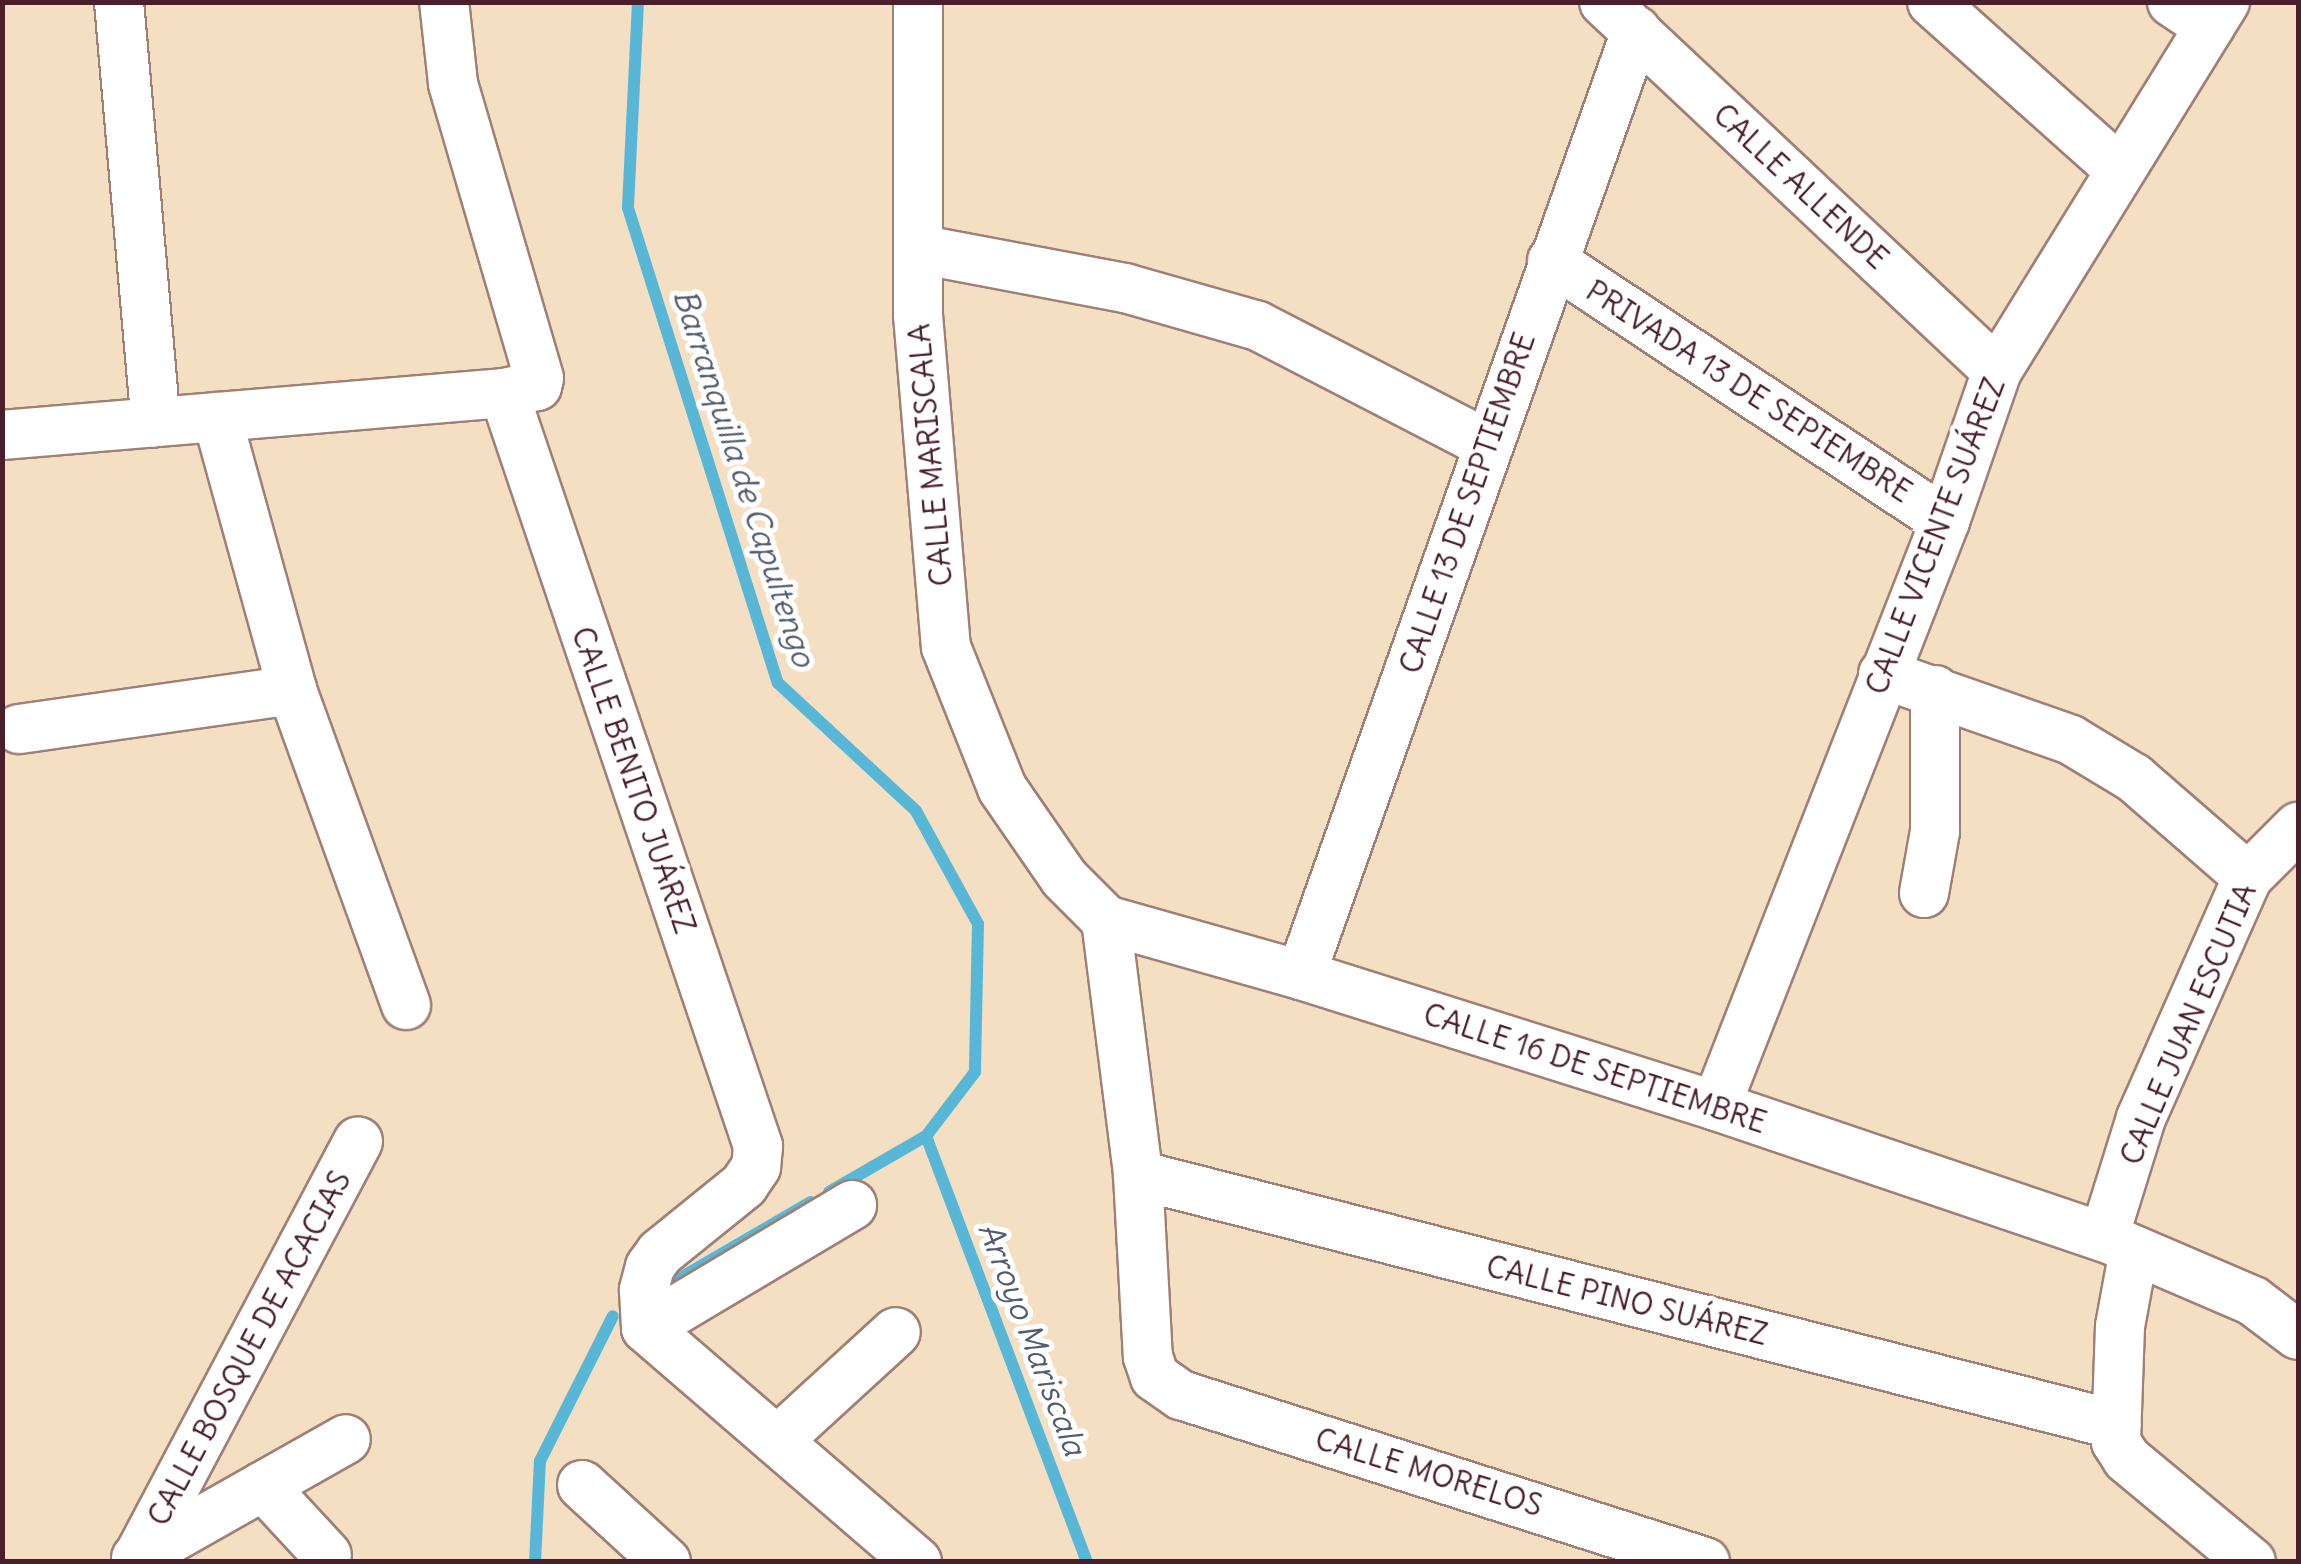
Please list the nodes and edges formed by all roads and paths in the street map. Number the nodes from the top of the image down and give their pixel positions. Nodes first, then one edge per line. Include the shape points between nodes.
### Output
1 (119, 2) edge
2 (444, 2) edge
3 (918, 2) edge
4 (1932, 2) edge
5 (2202, 11) edge
6 (1620, 17) edge
7 (2120, 170) junction
8 (918, 249) junction
9 (1552, 261) junction
10 (1997, 371) junction
11 (520, 389) junction
12 (217, 416) junction
13 (156, 422) junction
14 (2, 435) edge
15 (1487, 444) junction
16 (1945, 520) junction
17 (1883, 674) junction
18 (292, 690) junction
19 (1935, 690) junction
20 (19, 728) dead end
21 (2298, 827) edge
22 (2248, 877) junction
23 (1064, 878) joint
24 (1924, 893) dead end
25 (1106, 920) junction
26 (1301, 974) junction
27 (406, 1005) dead end
28 (1716, 1106) junction
29 (358, 1141) dead end
30 (1138, 1176) junction
31 (852, 1205) dead end
32 (2120, 1244) junction
33 (645, 1309) junction
34 (896, 1332) dead end
35 (2298, 1335) edge
36 (2117, 1425) junction
37 (346, 1439) dead end
38 (777, 1440) junction
39 (263, 1486) junction
40 (582, 1486) dead end
41 (327, 1555) dead end
42 (134, 1559) edge
43 (666, 1562) edge
44 (917, 1562) edge
45 (1705, 1562) edge
46 (2251, 1562) edge

1 - 13 street
2 - 11 street, CALLE BENITO JUÁREZ via 453,84 539,378
3 - 8 street, CALLE MARISCALA
4 - 7 street
5 - 7 street, CALLE VICENTE SUÁREZ
6 - 9 street, CALLE 13 DE SEPTIEMBRE
6 - 10 street, CALLE ALLENDE
7 - 10 street, CALLE VICENTE SUÁREZ
8 - 15 street via 1125,288 1258,326
8 - 23 street, CALLE MARISCALA via 946,648 1002,788
9 - 15 street, CALLE 13 DE SEPTIEMBRE
9 - 16 street, PRIVADA 13 DE SEPIEMBRE
10 - 16 street, CALLE VICENTE SUÁREZ
11 - 12 street
11 - 33 street, CALLE BENITO JUÁREZ via 758,1146 756,1167 744,1185 650,1267
12 - 13 street
12 - 18 street
13 - 14 street
15 - 26 street, CALLE 13 DE SEPTIEMBRE
16 - 17 street, CALLE VICENTE SUÁREZ
17 - 19 street
17 - 28 street, CALLE VICENTE SUÁREZ
18 - 20 street
18 - 27 street
19 - 22 street via 2071,740 2134,778
19 - 24 street via 1935,830
21 - 22 street, CALLE JUAN ESCUTIA
22 - 32 street, CALLE JUAN ESCUTIA via 2141,1118
23 - 25 street, CALLE 16 DE SEPTIEMBRE
25 - 26 street, CALLE 16 DE SEPTIEMBRE
25 - 30 street
26 - 28 street, CALLE 16 DE SEPTIEMBRE
28 - 32 street, CALLE 16 DE SEPTIEMBRE
29 - 42 street, CALLE BOSQUE DE ACACIAS
30 - 36 street, CALLE PINO SUÁREZ
30 - 45 street, CALLE MORELOS via 1148,1357 1155,1377 1181,1395
31 - 33 street
32 - 35 street, CALLE 16 DE SEPTIEMBRE via 2253,1301
32 - 36 street
33 - 38 street
34 - 38 street
36 - 46 street via 2116,1442 2128,1459
37 - 39 street
38 - 44 street
39 - 41 street
39 - 42 street
40 - 43 street

